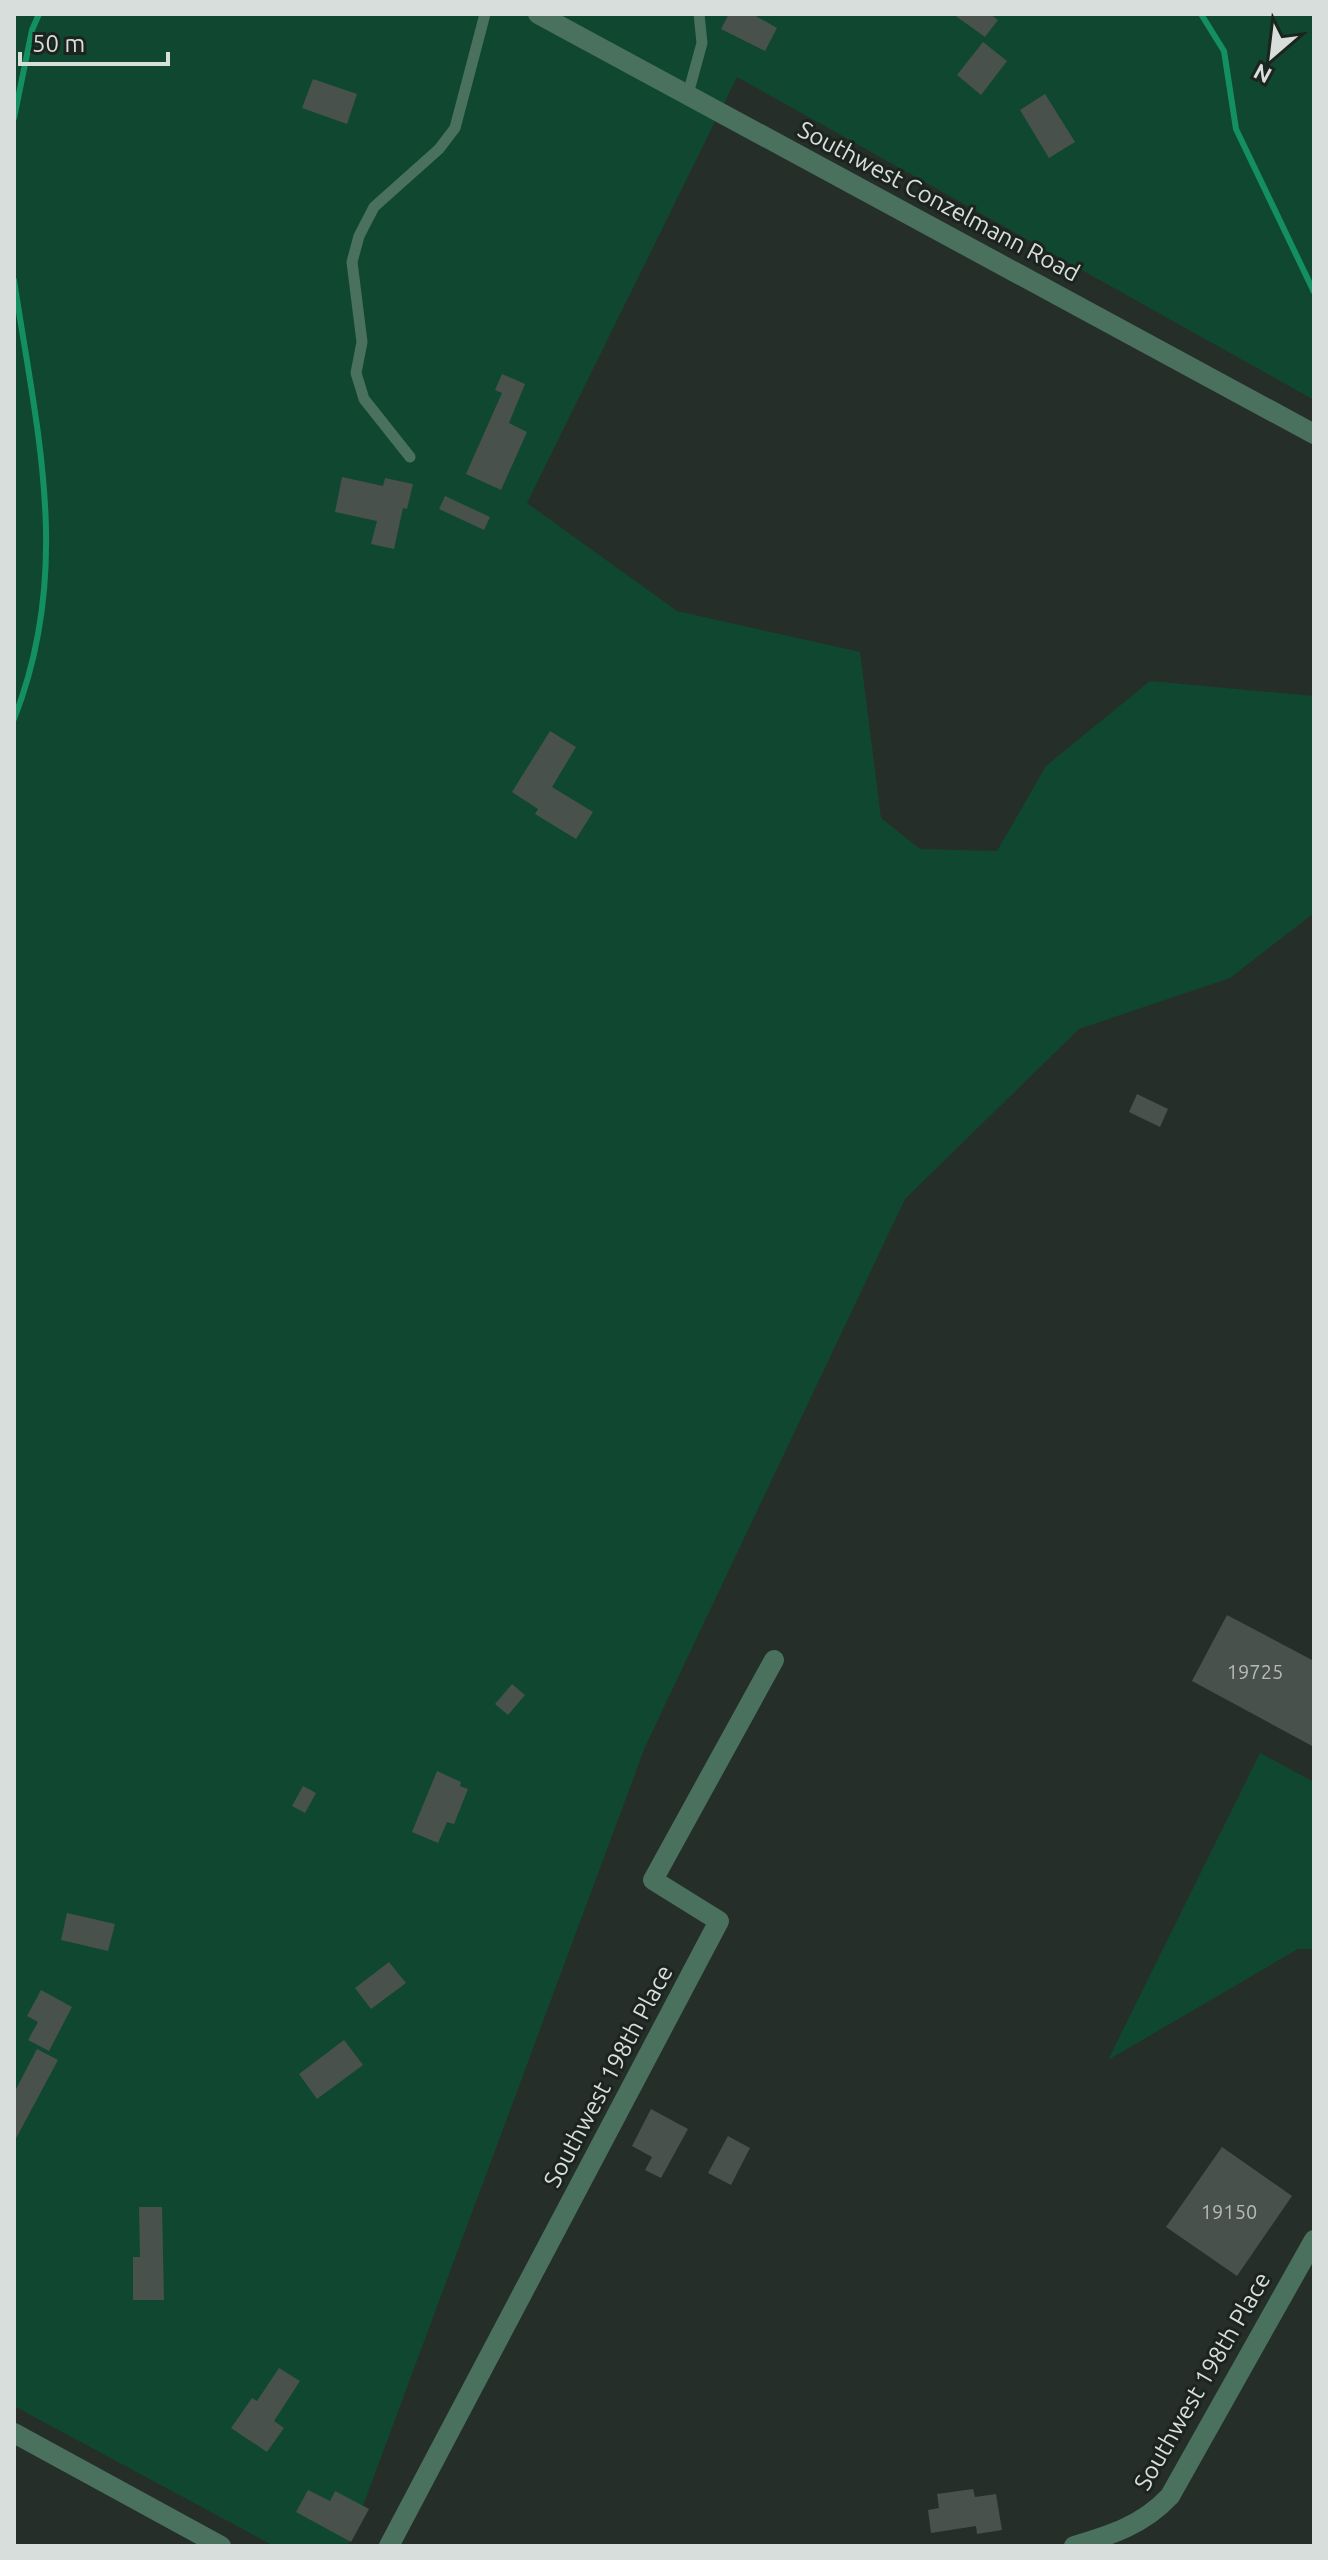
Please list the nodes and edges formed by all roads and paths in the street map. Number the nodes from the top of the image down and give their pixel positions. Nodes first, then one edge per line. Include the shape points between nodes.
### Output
1 (485, 14) edge
2 (538, 14) edge
3 (699, 14) edge
4 (688, 94) junction
5 (1314, 434) edge
6 (410, 457) dead end
7 (774, 1660) dead end
8 (1314, 2240) edge
9 (14, 2433) edge
10 (221, 2546) edge
11 (389, 2546) edge
12 (1074, 2546) edge

1 - 6 lane via 455,128 374,207 352,262 362,342 356,373 364,399
2 - 4 street, Southwest Conzelmann Road
3 - 4 lane via 702,43
4 - 5 street, Southwest Conzelmann Road
7 - 11 street, Southwest 198th Place via 653,1880 719,1921
8 - 12 street, Southwest 198th Place via 1170,2496 1152,2516
9 - 10 street

